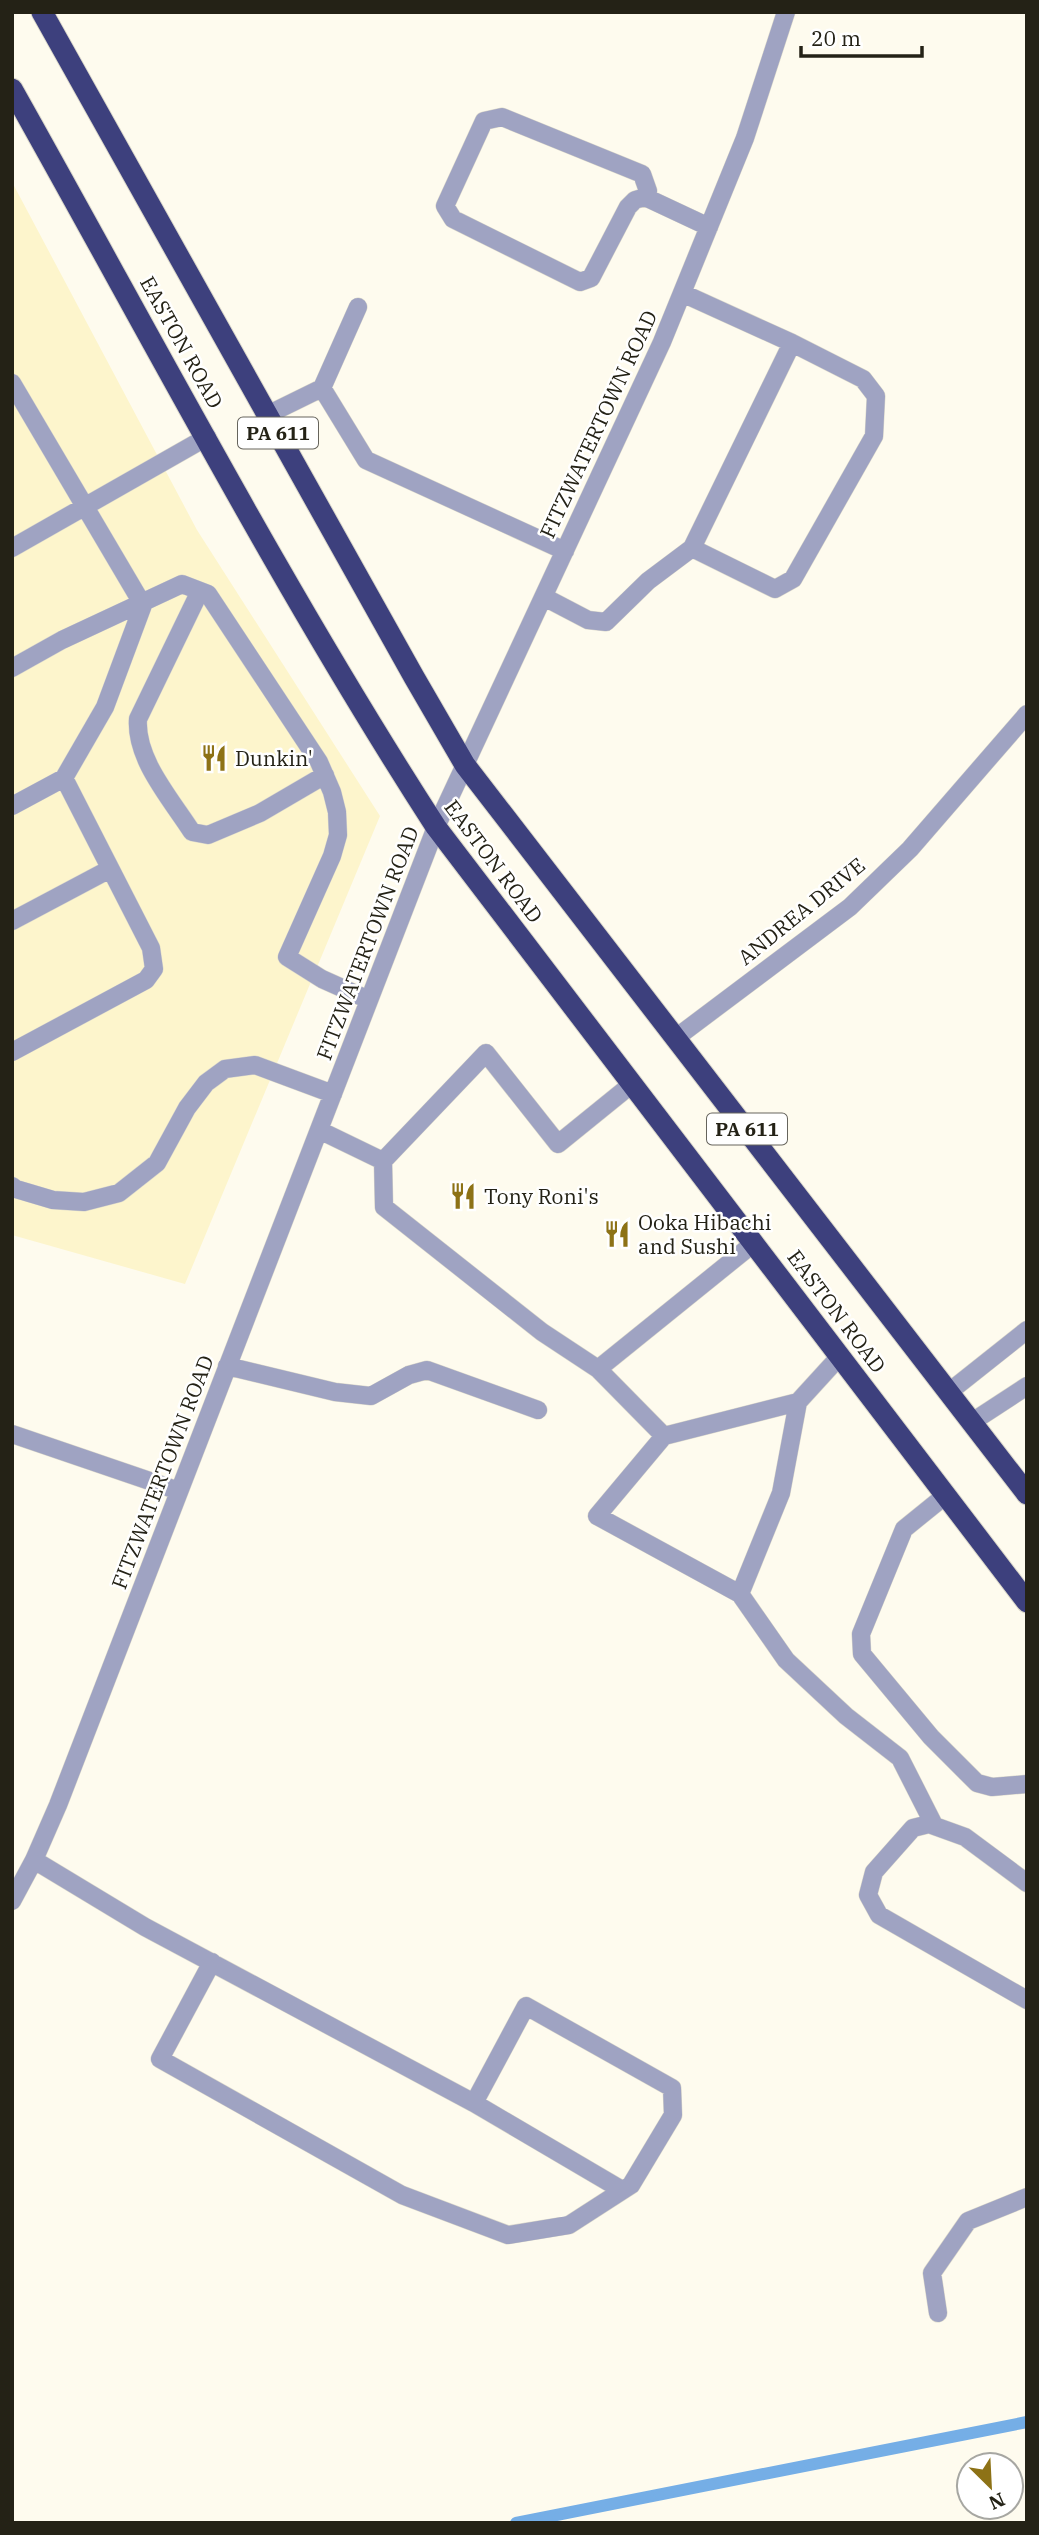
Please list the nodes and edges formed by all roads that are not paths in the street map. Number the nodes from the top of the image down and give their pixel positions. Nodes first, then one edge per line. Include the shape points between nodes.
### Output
1 (42, 12) edge
2 (786, 12) edge
3 (12, 89) edge
4 (645, 197) junction
5 (709, 227) junction
6 (682, 293) junction
7 (358, 307) dead end
8 (792, 343) junction
9 (12, 383) edge
10 (322, 388) junction
11 (268, 415) junction
12 (207, 437) junction
13 (86, 508) junction
14 (12, 548) edge
15 (692, 548) junction
16 (565, 551) junction
17 (201, 591) junction
18 (544, 597) junction
19 (143, 605) junction
20 (12, 668) edge
21 (1027, 714) edge
22 (465, 765) junction
23 (325, 775) junction
24 (64, 778) junction
25 (12, 806) edge
26 (436, 827) junction
27 (110, 869) junction
28 (12, 921) edge
29 (369, 1000) junction
30 (677, 1037) junction
31 (12, 1052) edge
32 (632, 1084) junction
33 (333, 1094) junction
34 (319, 1130) junction
35 (383, 1160) junction
36 (12, 1186) edge
37 (754, 1243) junction
38 (1027, 1330) edge
39 (840, 1356) junction
40 (227, 1366) junction
41 (598, 1369) junction
42 (1027, 1386) edge
43 (949, 1392) junction
44 (798, 1402) junction
45 (538, 1410) dead end
46 (972, 1422) junction
47 (12, 1434) edge
48 (664, 1436) junction
49 (179, 1491) junction
50 (1027, 1494) edge
51 (946, 1495) junction
52 (740, 1594) junction
53 (1027, 1602) edge
54 (1027, 1784) edge
55 (934, 1825) junction
56 (34, 1860) junction
57 (1027, 1883) edge
58 (14, 1891) edge
59 (212, 1962) junction
60 (1027, 2000) edge
61 (474, 2103) junction
62 (622, 2190) junction
63 (1027, 2197) edge
64 (938, 2313) dead end

1 - 11 highway, EASTON ROAD / PA 611
2 - 5 street, FITZWATERTOWN ROAD via 745,138
3 - 12 highway, EASTON ROAD / PA 611
4 - 4 street via 628,207 591,278 580,282 453,219 445,206 484,121 502,117 642,174 648,191
4 - 5 street
5 - 6 street, FITZWATERTOWN ROAD
6 - 8 street
6 - 16 street, FITZWATERTOWN ROAD
7 - 10 street
8 - 15 street
8 - 15 street via 863,379 876,396 874,436 793,579 775,589
9 - 13 street
10 - 11 street
10 - 16 street via 366,460
11 - 22 highway, EASTON ROAD / PA 611
12 - 13 street
12 - 26 highway, EASTON ROAD / PA 611 via 288,583
13 - 14 street
13 - 19 street
15 - 18 street via 648,581 606,622 588,620
16 - 18 street, FITZWATERTOWN ROAD
17 - 19 street via 182,584
17 - 23 street via 208,594
17 - 23 street via 138,719 137,733 151,767 192,832 208,835 260,813
18 - 22 street, FITZWATERTOWN ROAD
19 - 20 street via 62,640
19 - 24 street via 105,708
21 - 30 street, ANDREA DRIVE via 910,849 850,907
22 - 26 street, FITZWATERTOWN ROAD
22 - 30 highway, EASTON ROAD / PA 611
23 - 29 street via 337,812 338,835 287,957
24 - 25 street
24 - 27 street
26 - 29 street, FITZWATERTOWN ROAD
26 - 32 highway, EASTON ROAD / PA 611
27 - 28 street
27 - 31 street via 151,948 154,969 146,980
29 - 33 street, FITZWATERTOWN ROAD
30 - 43 highway, EASTON ROAD / PA 611
32 - 35 street via 558,1144 486,1053
32 - 37 highway, EASTON ROAD / PA 611
33 - 34 street, FITZWATERTOWN ROAD
33 - 36 street via 255,1065 225,1069 205,1083 157,1163 119,1193 83,1202 53,1200
34 - 35 street
34 - 40 street, FITZWATERTOWN ROAD
35 - 41 street via 384,1207 542,1332
37 - 39 highway, EASTON ROAD / PA 611
37 - 41 street
38 - 43 street
39 - 44 street
39 - 51 highway, EASTON ROAD / PA 611
40 - 45 street via 370,1396 427,1370
40 - 49 street, FITZWATERTOWN ROAD
41 - 48 street
42 - 46 street
43 - 46 highway, EASTON ROAD / PA 611
44 - 48 street
44 - 52 street via 781,1493
46 - 50 highway, EASTON ROAD / PA 611
47 - 49 street
48 - 52 street via 597,1516
49 - 56 street, FITZWATERTOWN ROAD
51 - 53 highway, EASTON ROAD / PA 611
51 - 54 street via 904,1529 861,1634 862,1654 976,1783 992,1787
52 - 55 street via 786,1660 900,1758
55 - 57 street via 965,1837
55 - 60 street via 913,1828 874,1872 868,1895 879,1915
56 - 58 street, FITZWATERTOWN ROAD
56 - 59 street
59 - 61 street
59 - 62 street via 160,2059 402,2195 508,2235 569,2225
61 - 62 street
61 - 62 street via 526,2007 671,2088 673,2115 631,2185
63 - 64 street via 968,2221 932,2273

